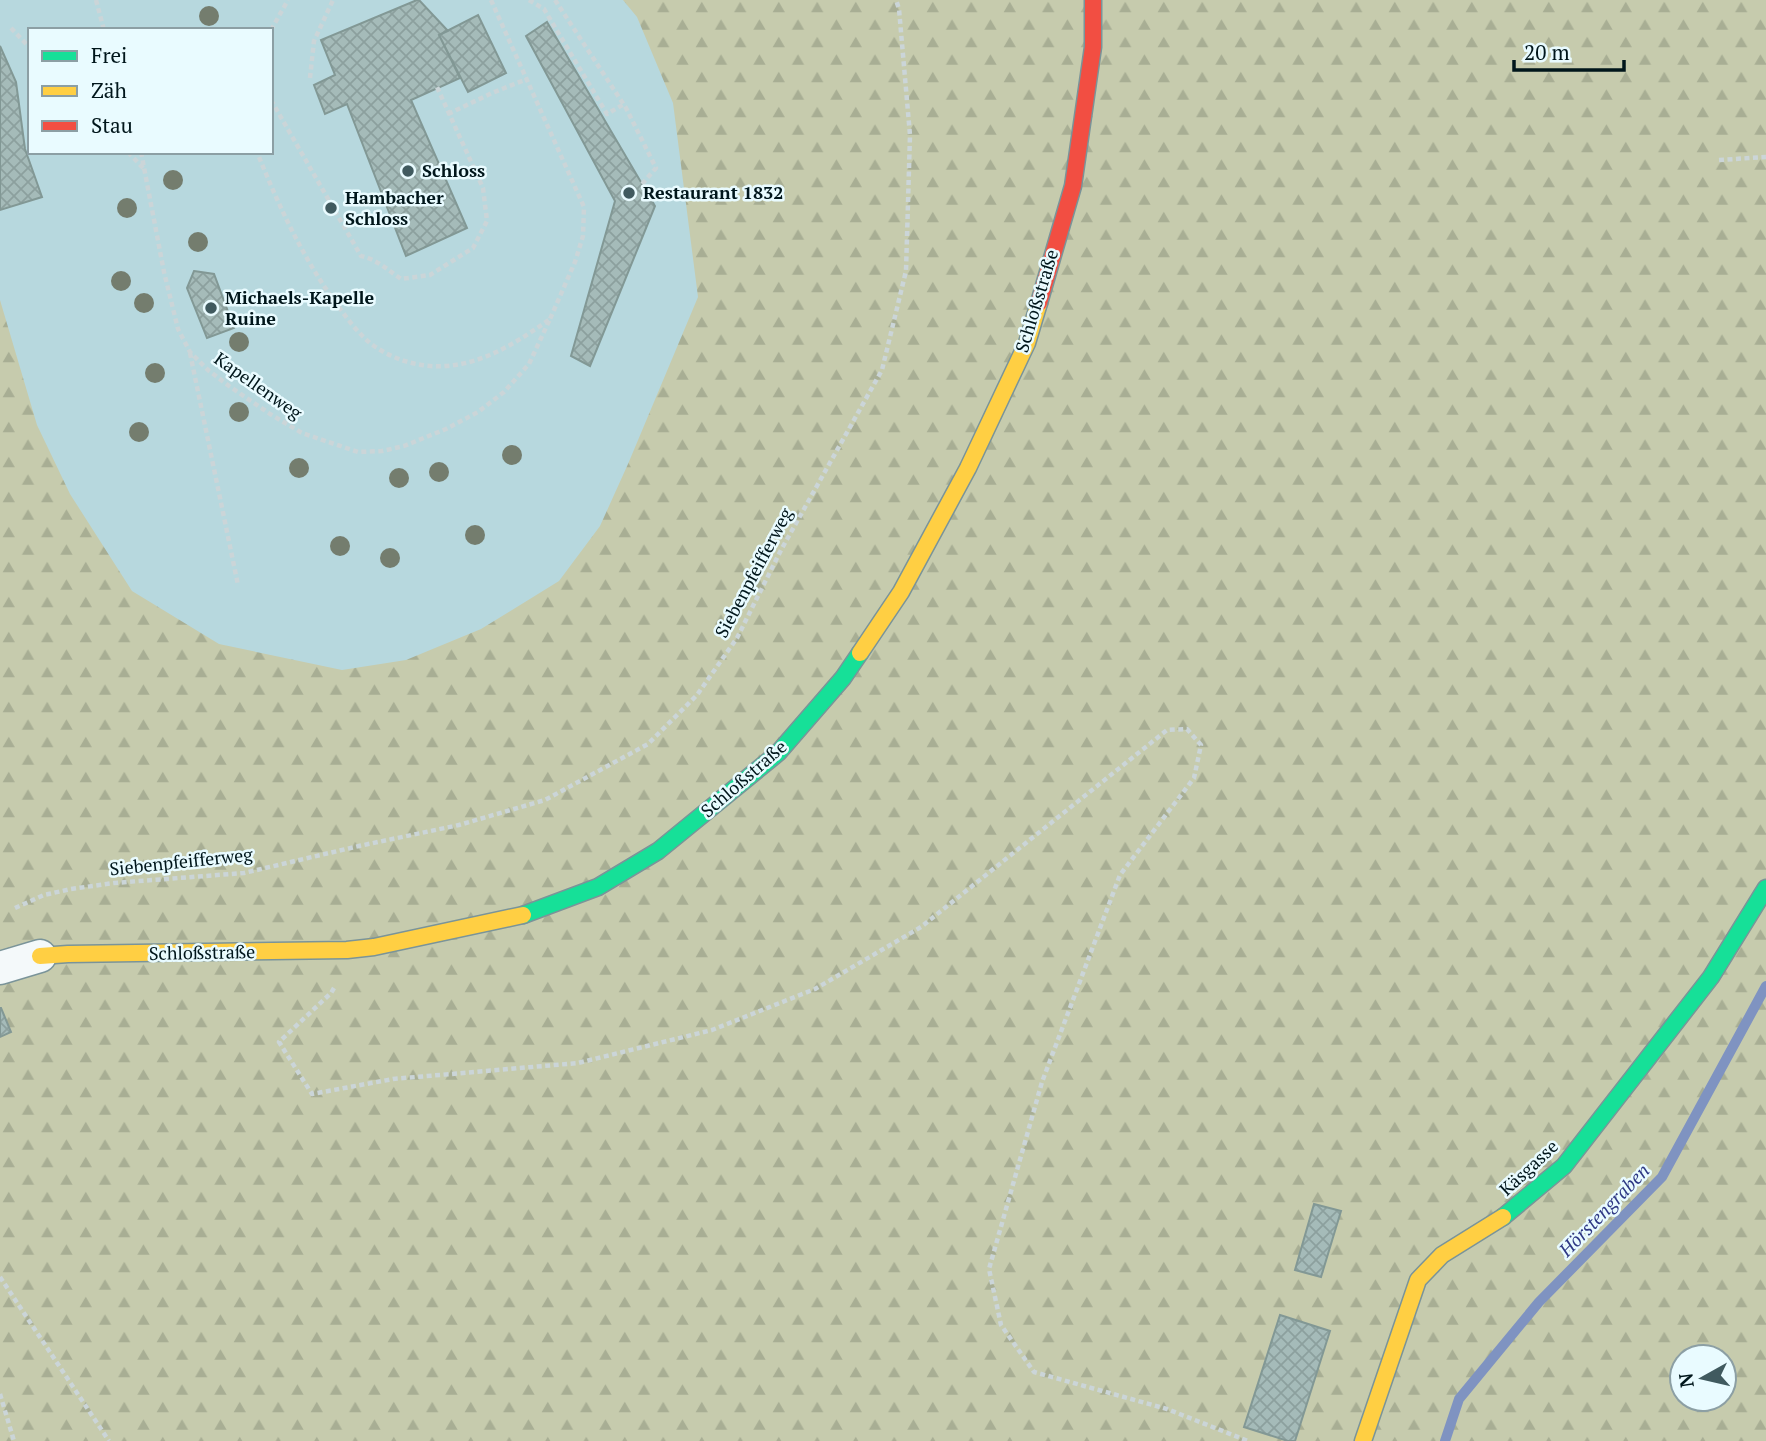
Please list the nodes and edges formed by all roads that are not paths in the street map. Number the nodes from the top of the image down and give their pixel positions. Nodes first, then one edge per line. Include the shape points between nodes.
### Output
1 (1093, 0) edge
2 (1766, 888) edge
3 (40, 956) joint
4 (0, 968) edge
5 (1363, 1441) edge

1 - 3 street, Schloßstraße via 1093,47 1073,186 1027,343 968,468 901,592 843,678 778,753 658,851 598,887 531,913 347,950
2 - 5 street, Käsgasse via 1711,977 1564,1166 1510,1212 1442,1255 1418,1280
3 - 4 street, Schloßstraße

